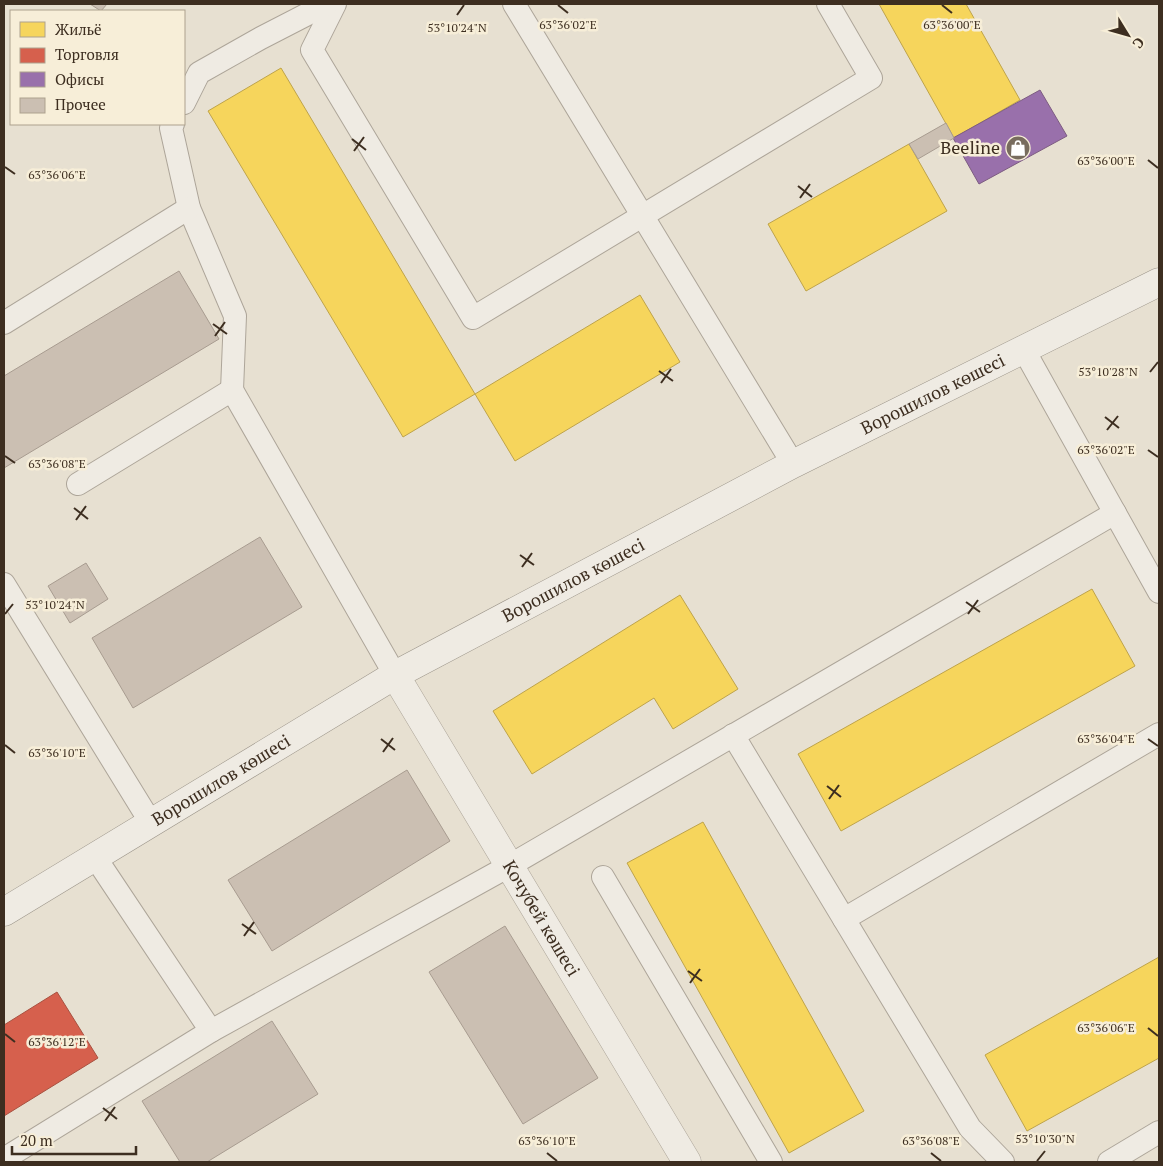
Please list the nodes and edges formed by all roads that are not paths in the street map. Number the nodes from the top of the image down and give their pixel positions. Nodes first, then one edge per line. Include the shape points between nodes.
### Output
1 (327, 4) edge
2 (334, 4) edge
3 (514, 4) edge
4 (828, 4) edge
5 (185, 101) edge
6 (172, 125) edge
7 (189, 208) junction
8 (643, 215) junction
9 (1159, 282) edge
10 (4, 323) edge
11 (1024, 350) junction
12 (232, 390) junction
13 (793, 464) junction
14 (78, 484) dead end
15 (1115, 513) junction
16 (4, 584) edge
17 (1159, 592) edge
18 (395, 675) junction
19 (1159, 734) edge
20 (734, 735) junction
21 (151, 823) junction
22 (95, 857) junction
23 (510, 866) junction
24 (603, 877) dead end
25 (4, 912) edge
26 (844, 919) junction
27 (211, 1031) junction
28 (1159, 1132) edge
29 (4, 1159) edge
30 (687, 1162) edge
31 (771, 1162) edge
32 (1003, 1162) edge
33 (1109, 1162) edge

1 - 5 lane via 199,73
2 - 8 lane via 312,50 473,318
3 - 8 lane
4 - 8 lane via 871,78
6 - 7 lane
7 - 10 lane
7 - 12 lane via 235,316
8 - 13 lane
9 - 11 street, Ворошилов көшесі
11 - 13 street, Ворошилов көшесі
11 - 15 lane
12 - 14 lane
12 - 18 lane
13 - 18 street, Ворошилов көшесі
15 - 17 lane
15 - 20 lane
16 - 21 lane
18 - 21 street, Ворошилов көшесі
18 - 23 street, Кочубей көшесі
19 - 26 lane
20 - 23 lane
20 - 26 lane
21 - 22 street, Ворошилов көшесі
22 - 25 street, Ворошилов көшесі
22 - 27 lane
23 - 27 lane
23 - 30 street, Кочубей көшесі
24 - 31 lane
26 - 32 lane via 970,1128
27 - 29 lane
28 - 33 lane

